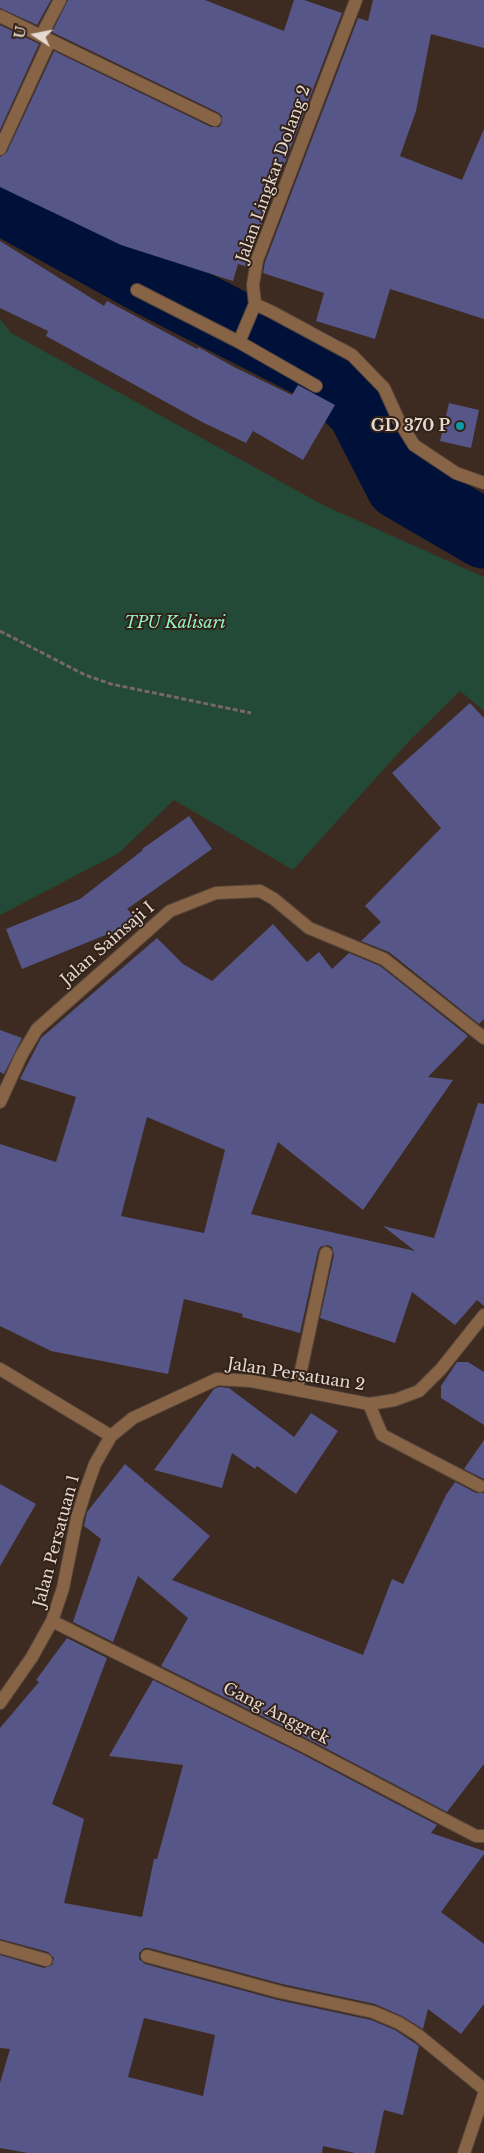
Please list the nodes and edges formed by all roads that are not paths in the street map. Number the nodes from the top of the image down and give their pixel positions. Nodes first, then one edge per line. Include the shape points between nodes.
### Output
1 (60, 0) edge
2 (356, 0) edge
3 (0, 16) edge
4 (45, 38) junction
5 (215, 120) dead end
6 (0, 149) edge
7 (137, 290) dead end
8 (253, 308) junction
9 (240, 340) junction
10 (316, 386) dead end
11 (484, 484) edge
12 (484, 1038) edge
13 (0, 1102) edge
14 (326, 1252) dead end
15 (484, 1315) edge
16 (0, 1369) edge
17 (297, 1389) junction
18 (369, 1404) junction
19 (111, 1436) junction
20 (480, 1486) dead end
21 (52, 1622) junction
22 (0, 1703) edge
23 (484, 1836) edge
24 (0, 1947) edge
25 (147, 1956) dead end
26 (46, 1960) dead end
27 (484, 2089) edge
28 (484, 2094) edge
29 (464, 2153) edge

1 - 4 street
2 - 8 street, Jalan Lingkar Dolang 2 via 257,260
3 - 4 street
4 - 5 street
4 - 6 street
7 - 9 street
8 - 9 street
8 - 11 street via 272,312 352,355 384,388 414,445 456,473
9 - 10 street
12 - 13 street, Jalan Sainsaji I via 384,960 309,928 260,891 216,893 170,911 37,1029 20,1056
14 - 17 street
15 - 18 street, Jalan Persatuan 2 via 441,1369 418,1391 395,1400
16 - 19 street
17 - 18 street, Jalan Persatuan 2
17 - 19 street, Jalan Persatuan 2 via 217,1379 133,1418
18 - 20 street via 382,1435
19 - 21 street, Jalan Persatuan 1 via 95,1464 86,1489
21 - 22 street, Jalan Persatuan 1
21 - 23 street, Gang Anggrek via 306,1747 476,1836
24 - 26 street
25 - 27 street via 280,1992 373,2012 418,2035
28 - 29 street

